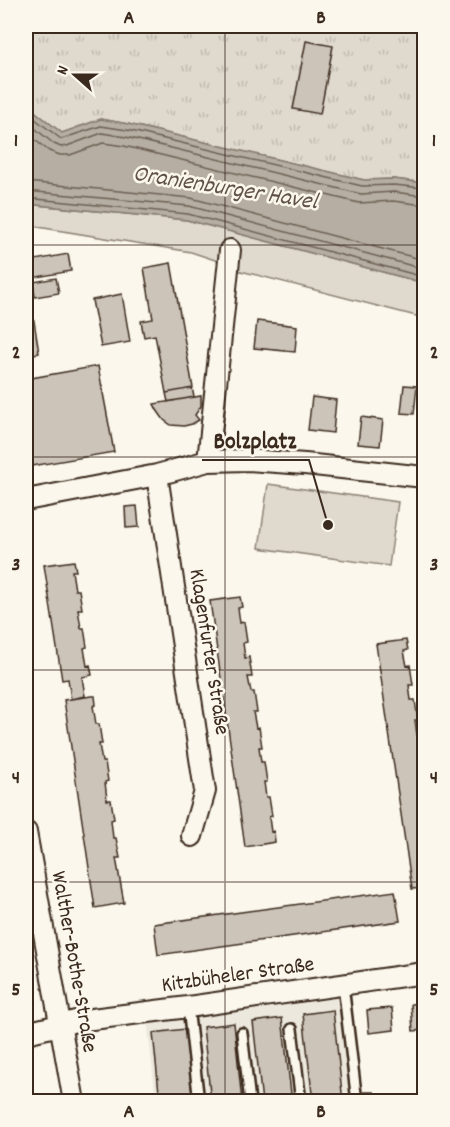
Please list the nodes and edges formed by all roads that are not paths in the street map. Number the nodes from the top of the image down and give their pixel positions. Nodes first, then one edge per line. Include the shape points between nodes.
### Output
1 (230, 250) dead end
2 (208, 461) junction
3 (157, 475) junction
4 (424, 477) edge
5 (26, 500) edge
6 (26, 831) edge
7 (192, 836) dead end
8 (424, 973) edge
9 (343, 985) junction
10 (188, 1007) junction
11 (59, 1026) junction
12 (292, 1029) dead end
13 (26, 1033) edge
14 (242, 1034) dead end
15 (74, 1101) edge
16 (199, 1101) edge
17 (250, 1101) edge
18 (301, 1101) edge
19 (357, 1101) edge

1 - 2 street
2 - 3 street
2 - 4 street via 282,462
3 - 5 street
3 - 7 street, Klagenfurter Straße via 205,791
6 - 11 street, Walther-Bothe-Straße
8 - 9 street, Kitzbüheler Straße
9 - 10 street, Kitzbüheler Straße
9 - 19 lane
10 - 11 street, Kitzbüheler Straße
10 - 16 lane
11 - 13 street, Kitzbüheler Straße
11 - 15 street, Walther-Bothe-Straße
12 - 18 lane
14 - 17 lane

